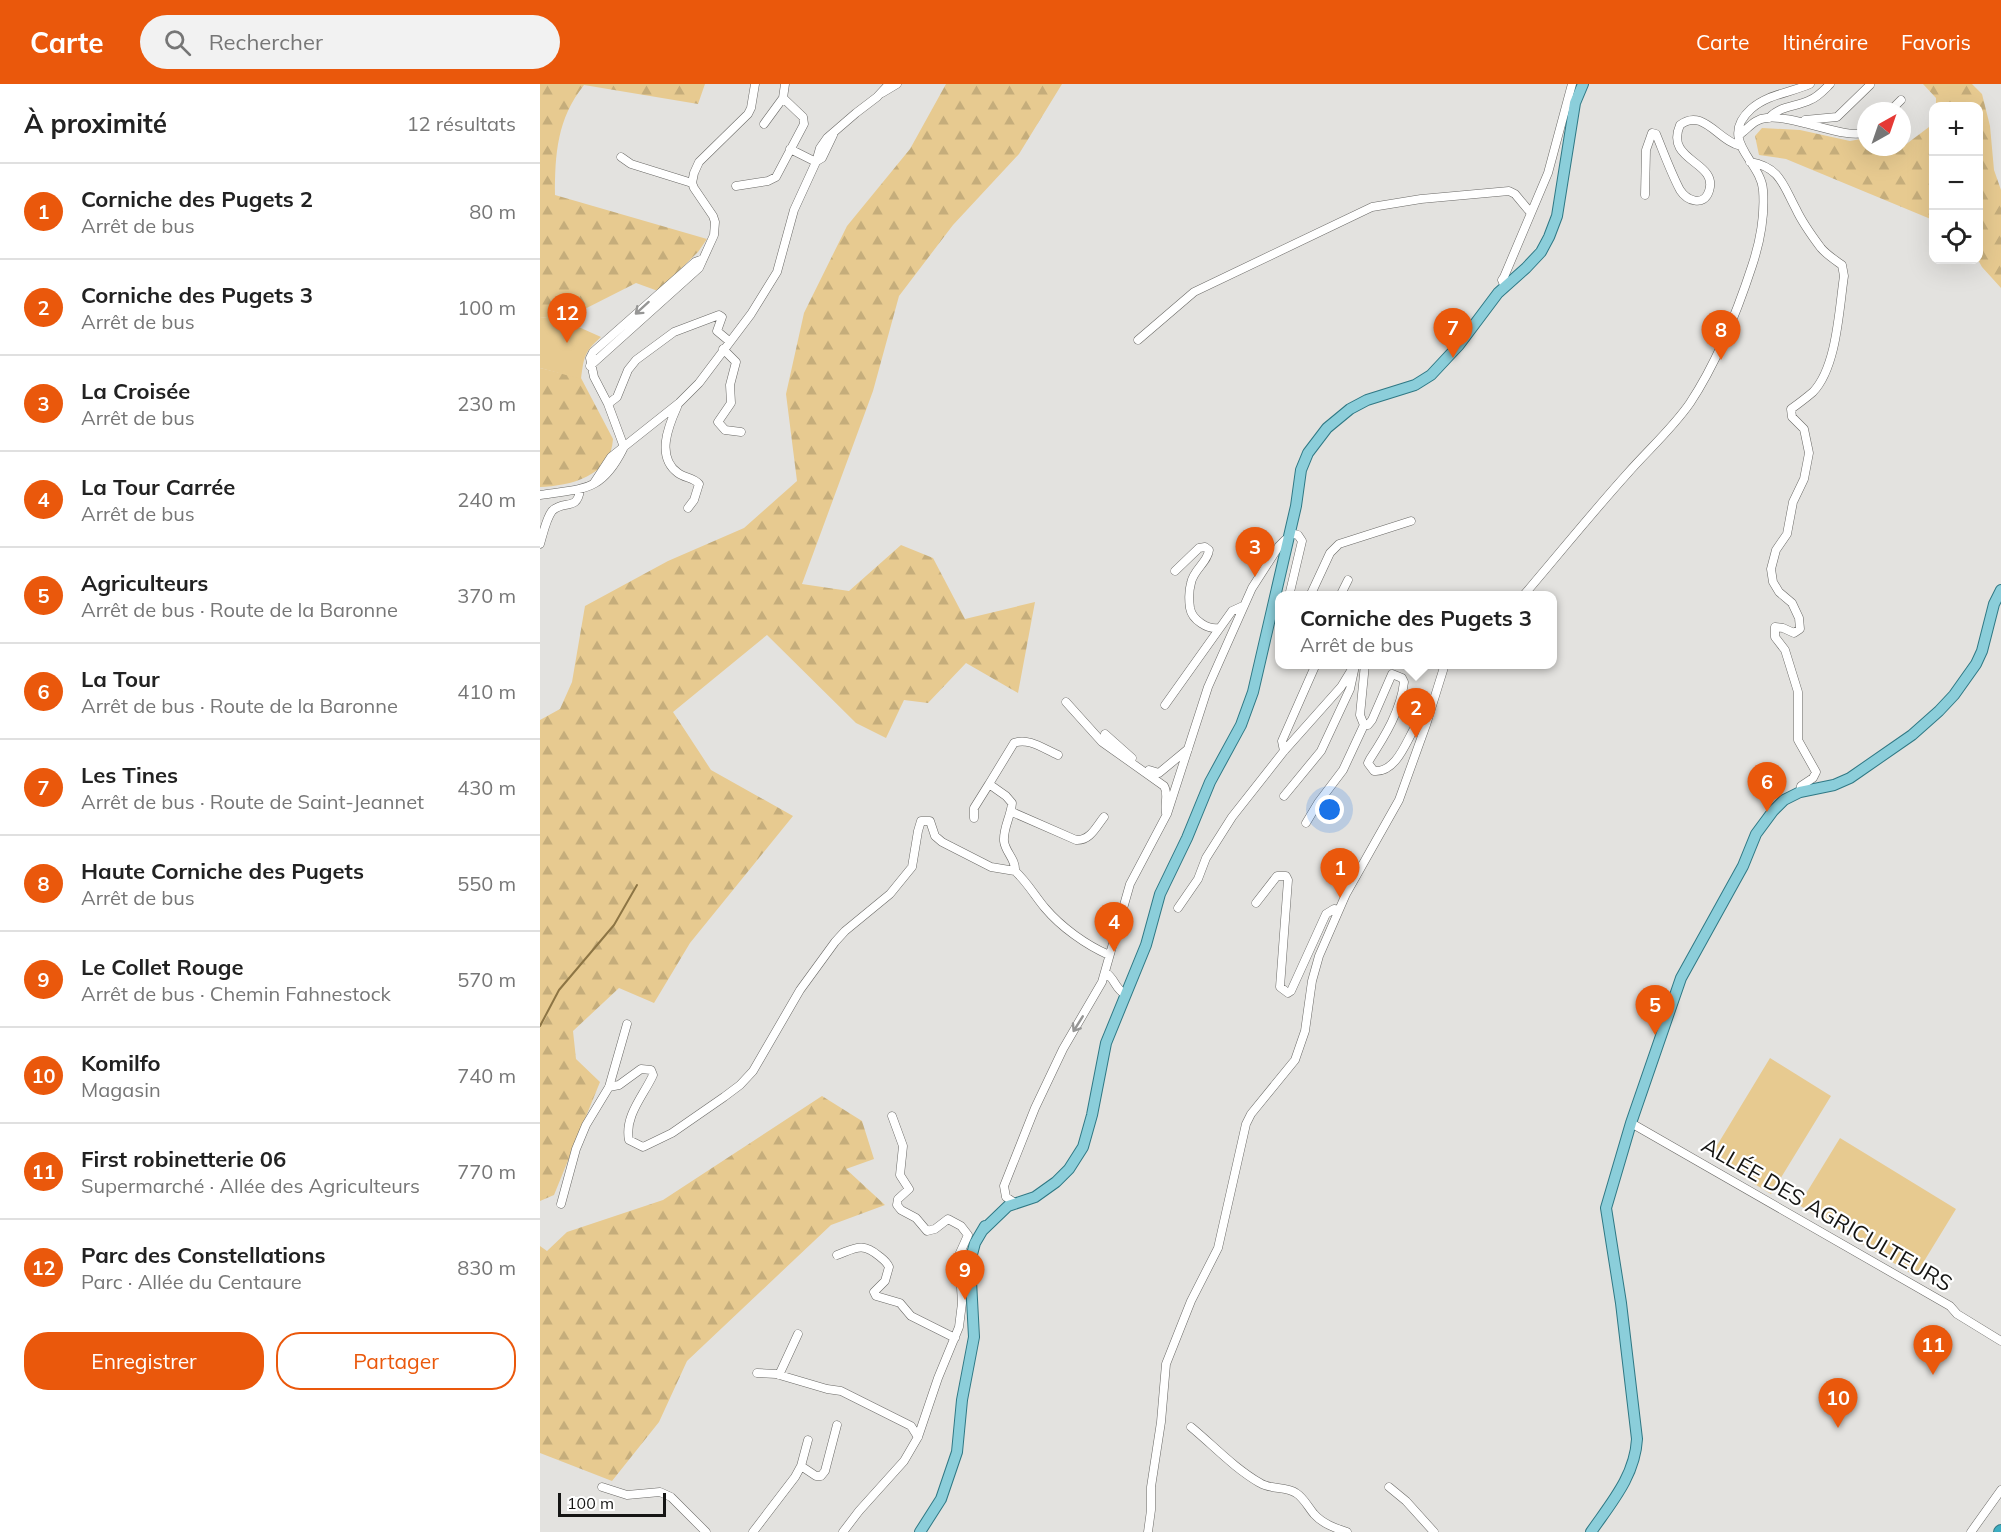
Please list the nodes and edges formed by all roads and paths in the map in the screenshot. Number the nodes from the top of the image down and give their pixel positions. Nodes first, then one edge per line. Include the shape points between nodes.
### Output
1 (755, 84) edge
2 (785, 84) edge
3 (889, 84) edge
4 (897, 84) edge
5 (1572, 84) edge
6 (1583, 84) edge
7 (1809, 84) edge
8 (1830, 84) edge
9 (1870, 85) edge
10 (881, 94) junction
11 (783, 98) junction
12 (1769, 118) junction
13 (1801, 121) junction
14 (764, 124) dead end
15 (1857, 134) edge
16 (1739, 135) junction
17 (1741, 146) junction
18 (790, 149) junction
19 (621, 157) dead end
20 (816, 162) junction
21 (1750, 162) junction
22 (692, 183) junction
23 (736, 186) dead end
24 (1645, 195) dead end
25 (1530, 212) junction
26 (1505, 287) junction
27 (1138, 340) dead end
28 (729, 342) junction
29 (723, 349) junction
30 (679, 403) junction
31 (609, 404) junction
32 (656, 423) junction
33 (669, 429) junction
34 (741, 432) dead end
35 (624, 447) junction
36 (580, 490) junction
37 (540, 495) edge
38 (688, 508) dead end
39 (1411, 521) dead end
40 (1289, 536) junction
41 (540, 544) edge
42 (1175, 571) dead end
43 (1348, 580) dead end
44 (2001, 590) edge
45 (1277, 591) edge
46 (1290, 591) edge
47 (1312, 591) edge
48 (1342, 591) edge
49 (1527, 591) edge
50 (1275, 599) edge
51 (1243, 606) junction
52 (1219, 628) junction
53 (1314, 669) edge
54 (1352, 669) edge
55 (1354, 669) edge
56 (1365, 669) edge
57 (1443, 669) edge
58 (1066, 702) dead end
59 (1165, 705) dead end
60 (1364, 725) junction
61 (1426, 725) junction
62 (1105, 735) dead end
63 (1188, 749) junction
64 (1284, 751) junction
65 (1058, 755) dead end
66 (989, 783) junction
67 (1800, 792) junction
68 (1284, 796) dead end
69 (1012, 812) junction
70 (1167, 814) junction
71 (1104, 817) dead end
72 (974, 818) dead end
73 (1306, 823) dead end
74 (1016, 871) junction
75 (1256, 903) dead end
76 (1178, 908) dead end
77 (1339, 910) junction
78 (1109, 956) junction
79 (1105, 972) junction
80 (1125, 994) junction
81 (627, 1024) dead end
82 (609, 1087) junction
83 (892, 1116) dead end
84 (1631, 1123) junction
85 (1011, 1201) junction
86 (561, 1204) dead end
87 (837, 1255) dead end
88 (966, 1263) junction
89 (798, 1334) dead end
90 (956, 1338) junction
91 (2001, 1341) edge
92 (757, 1373) dead end
93 (779, 1374) junction
94 (837, 1425) dead end
95 (1191, 1427) dead end
96 (918, 1437) junction
97 (808, 1440) dead end
98 (801, 1466) junction
99 (603, 1487) dead end
100 (1389, 1487) dead end
101 (2001, 1490) edge
102 (706, 1532) edge
103 (753, 1532) edge
104 (843, 1532) edge
105 (920, 1532) edge
106 (1148, 1532) edge
107 (1347, 1532) edge
108 (1434, 1532) edge
109 (1591, 1532) edge
110 (1971, 1532) edge

1 - 22 street via 748,114 699,162
2 - 11 street
3 - 10 street
4 - 10 street
5 - 25 street via 1548,173
6 - 26 main road via 1575,103 1552,231 1538,256
7 - 16 street via 1752,108
8 - 12 street via 1809,101 1785,107
9 - 13 street via 1837,117
10 - 20 street via 827,138
11 - 14 street
11 - 18 street via 805,121
12 - 13 street
12 - 16 street via 1756,121
13 - 15 street
16 - 17 street
17 - 21 street
17 - 24 street via 1730,143 1696,119 1680,125 1677,145 1705,172 1709,182 1707,195 1695,201 1680,189 1656,134 1652,133 1646,150
18 - 20 street
18 - 23 street via 776,177
19 - 22 street via 631,165
20 - 28 street via 794,210 777,272
21 - 49 street via 1759,174 1763,190 1759,244 1743,292 1701,384 1682,414
21 - 67 street via 1770,168 1779,176 1823,250 1842,265 1844,276 1826,371 1814,391 1791,409 1792,417 1804,429 1809,453 1787,534 1776,550 1771,569 1773,582 1792,603 1799,618 1800,629 1794,633 1775,627 1774,638 1785,650 1798,693 1798,740 1816,772
22 - 31 street via 715,222 714,235 699,268 590,366
25 - 26 street via 1502,280
25 - 27 street via 1509,191 1372,207 1194,292
26 - 40 main road via 1431,375 1415,385 1358,404 1322,433 1303,465
28 - 29 street
28 - 31 street via 717,331 722,317 719,315 681,329 636,360 617,397
29 - 30 street
29 - 34 street via 736,363 730,403 718,422 725,430
30 - 32 street
30 - 33 street
31 - 35 street
32 - 33 street
32 - 35 street
33 - 38 street via 665,448 670,464 699,483
35 - 36 street via 601,481
36 - 37 street
36 - 41 street via 576,502 550,514
39 - 47 street via 1339,544 1330,553
40 - 45 main road
40 - 46 street via 1298,535 1302,541
40 - 51 street
42 - 52 street via 1199,548 1209,550 1190,584 1190,609 1202,624
43 - 48 street
44 - 67 main road via 1976,664 1939,711 1850,778
50 - 80 main road via 1248,708 1167,876 1146,945
51 - 52 street via 1232,611
51 - 63 street via 1208,687
52 - 59 street
53 - 64 street via 1282,741
54 - 64 street via 1341,687
55 - 68 street via 1350,688 1321,751
56 - 60 street via 1360,715
57 - 61 street
58 - 70 street via 1102,742 1164,786
60 - 61 street via 1372,720 1392,674 1404,682 1401,699 1368,763 1370,767 1374,771 1386,769 1415,727
60 - 73 street via 1343,770
61 - 77 street via 1399,800
62 - 63 street via 1155,773
63 - 70 street
64 - 76 street via 1232,817
65 - 66 street via 1020,740 1014,743
66 - 69 street via 1012,803
66 - 72 street via 974,808
67 - 84 main road via 1784,800 1762,824 1690,960
69 - 71 street via 1076,840 1089,837
69 - 74 street via 1004,844
70 - 78 street via 1130,884
74 - 78 street via 1045,909
74 - 82 street via 979,862 942,842 935,836 930,821 921,821 912,867 890,894 835,942 800,990 753,1071 740,1085 672,1133 643,1147 629,1140 627,1132 653,1075 651,1070 641,1069 620,1085
75 - 77 street via 1277,876 1286,876 1280,987 1288,993 1326,914
77 - 106 street via 1316,964 1300,1047 1295,1060 1246,1124 1218,1248 1166,1364
78 - 79 street
79 - 80 street
79 -> 85 street via 1035,1108 1004,1186
80 - 85 main road via 1106,1043 1083,1148 1062,1176 1041,1191
81 - 82 street
82 - 86 street via 576,1149
83 - 88 street via 903,1146 900,1175 909,1189 897,1205 927,1231 948,1219 961,1226 968,1235 959,1255
84 - 91 street, ALLÉE DES AGRICULTEURS via 1950,1306
84 - 109 main road via 1606,1208 1626,1341 1636,1453 1625,1482
85 - 88 main road via 998,1207
87 - 90 street via 863,1247 870,1249 889,1268 885,1281 874,1293 876,1296 900,1303 911,1316
88 - 90 street via 960,1271 961,1316
88 - 105 main road via 974,1337 957,1452 941,1499
89 - 93 street
90 - 96 street
92 - 93 street
93 - 96 street via 841,1390 910,1426
94 - 98 street via 821,1476
95 - 107 street via 1263,1485 1299,1494 1316,1516
96 - 104 street via 904,1461
97 - 98 street
98 - 103 street
99 - 102 street via 627,1495 660,1492 671,1497
100 - 108 street
101 - 110 street

